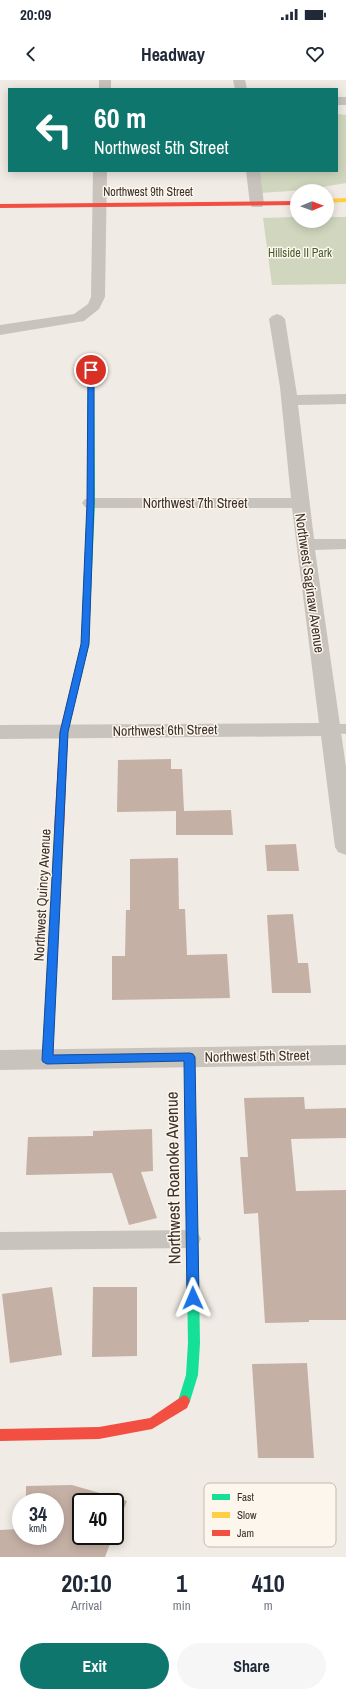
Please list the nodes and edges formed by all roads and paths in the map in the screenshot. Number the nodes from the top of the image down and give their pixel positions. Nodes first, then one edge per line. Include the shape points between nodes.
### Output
1 (100, 172) edge
2 (253, 172) edge
3 (346, 200) edge
4 (334, 201) edge
5 (290, 203) edge
6 (98, 204) junction
7 (257, 204) junction
8 (0, 206) edge
9 (277, 319) dead end
10 (0, 330) edge
11 (91, 355) dead end
12 (346, 399) edge
13 (289, 400) junction
14 (91, 503) junction
15 (300, 503) junction
16 (306, 544) junction
17 (346, 544) edge
18 (338, 729) edge
19 (0, 732) edge
20 (64, 732) junction
21 (346, 847) edge
22 (346, 1055) edge
23 (190, 1057) junction
24 (0, 1060) edge
25 (47, 1060) junction
26 (192, 1239) junction
27 (0, 1242) edge
28 (0, 1435) edge

1 - 6 street
2 - 7 street
3 - 4 street
5 - 7 street, Northwest 9th Street
6 - 7 street, Northwest 9th Street
6 - 8 street, Northwest 9th Street
6 - 10 street via 98,297 94,306 78,318
9 - 13 street, Northwest Saginaw Avenue
11 - 14 street
12 - 13 street
13 - 15 street, Northwest Saginaw Avenue
14 - 15 street, Northwest 7th Street
14 - 20 street via 85,644
15 - 16 street, Northwest Saginaw Avenue
16 - 17 street
16 - 18 street, Northwest Saginaw Avenue
18 - 20 street, Northwest 6th Street
18 - 21 street, Northwest Saginaw Avenue
19 - 20 street, Northwest 6th Street
20 - 25 street, Northwest Quincy Avenue
22 - 23 street, Northwest 5th Street
23 - 25 street, Northwest 5th Street
23 - 26 street, Northwest Roanoke Avenue
24 - 25 street, Northwest 5th Street
26 - 27 lane
26 - 28 street, Northwest Roanoke Avenue via 194,1343 192,1375 183,1404 152,1423 99,1433

